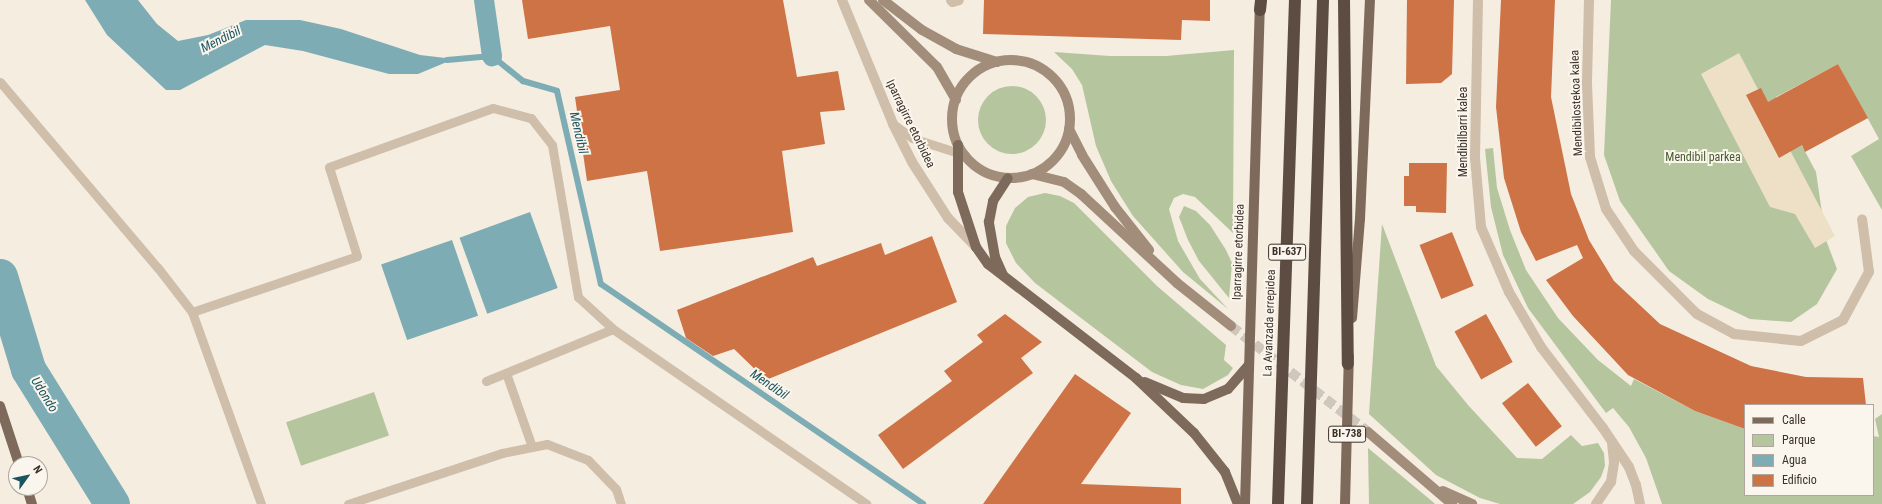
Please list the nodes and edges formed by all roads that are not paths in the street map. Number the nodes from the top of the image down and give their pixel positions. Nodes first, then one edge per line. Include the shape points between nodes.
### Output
1 (842, 0) edge
2 (869, 0) edge
3 (883, 0) edge
4 (950, 0) edge
5 (959, 0) edge
6 (1295, 0) edge
7 (1323, 0) edge
8 (1344, 0) edge
9 (1370, 0) edge
10 (1478, 0) edge
11 (1589, 0) edge
12 (1261, 3) edge
13 (997, 62) junction
14 (0, 82) edge
15 (956, 100) junction
16 (893, 124) junction
17 (1069, 129) junction
18 (960, 151) junction
19 (1032, 174) junction
20 (1008, 178) junction
21 (1862, 219) dead end
22 (976, 247) junction
23 (1005, 278) junction
24 (1177, 283) junction
25 (192, 312) junction
26 (1230, 326) tunnel mouth
27 (613, 329) junction
28 (1348, 364) junction
29 (1249, 365) junction
30 (506, 373) junction
31 (1136, 378) junction
32 (486, 381) dead end
33 (0, 406) edge
34 (1368, 432) tunnel mouth
35 (1612, 442) junction
36 (532, 447) junction
37 (16, 456) edge
38 (1437, 489) junction
39 (261, 504) edge
40 (348, 504) edge
41 (621, 504) edge
42 (867, 504) edge
43 (1238, 504) edge
44 (1245, 504) edge
45 (1278, 504) edge
46 (1307, 504) edge
47 (1345, 504) edge
48 (1452, 504) edge
49 (1472, 504) edge
50 (1596, 504) edge
51 (1640, 504) edge

1 - 16 street, Iparragirre etorbidea
2 - 15 street via 937,66
3 - 13 street via 922,30 956,49
4 - 5 lane
6 - 45 highway, La Avanzada errepidea / BI-637
7 - 46 highway, BI-637
8 - 28 highway
9 - 28 main road via 1360,219
10 - 35 street, Mendibilbarri kalea via 1475,158 1481,227 1509,292 1541,347
11 - 21 street, Mendibilostekoa kalea via 1587,84 1590,157 1606,209 1634,251 1697,314 1734,334 1801,341 1843,320 1868,272
12 - 29 main road, Iparragirre etorbidea
13 - 15 street via 972,76
13 - 17 street via 1023,62 1046,72 1056,81 1068,104
14 - 25 lane via 158,268
15 - 18 street via 953,122
16 - 18 lane via 912,138
16 - 22 street, Iparragirre etorbidea via 934,199
17 - 19 street via 1066,141 1052,162
17 - 24 street via 1082,155 1115,207
18 - 20 street via 984,172
18 - 22 main road via 958,192
19 - 20 street
19 - 24 street via 1064,182 1081,194
20 - 23 main road via 993,201 989,222 995,257
22 - 23 main road via 988,264
23 - 31 main road
24 - 26 street
25 - 27 lane via 357,256 329,167 493,108 531,118 552,145 578,297
25 - 39 lane
27 - 30 lane
27 - 42 lane
28 - 47 main road, BI-738
29 - 31 main road via 1228,389 1204,399 1183,398
29 - 44 main road, Iparragirre etorbidea
30 - 32 lane
30 - 36 lane
31 - 43 main road via 1194,433 1225,472
33 - 37 main road
34 - 38 street
35 - 50 street via 1614,462 1611,482
35 - 51 street, Mendibilbarri kalea via 1628,467 1636,485
36 - 40 lane via 502,453
36 - 41 lane via 547,444 588,460 616,489
38 - 48 street
38 - 49 street

